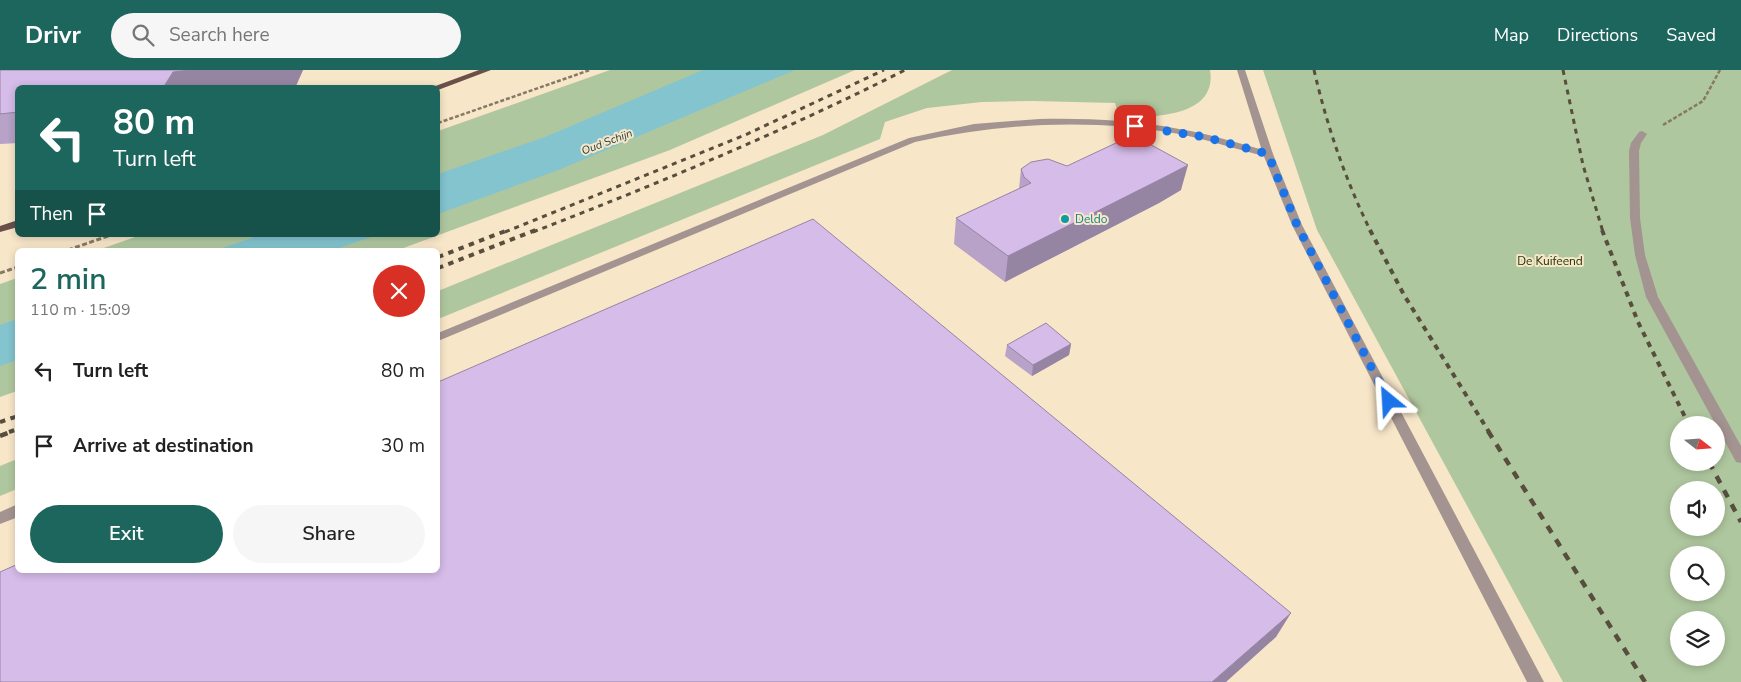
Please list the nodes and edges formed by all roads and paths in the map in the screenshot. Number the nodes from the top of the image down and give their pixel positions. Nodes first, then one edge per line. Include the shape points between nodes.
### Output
1 (487, 70) edge
2 (590, 70) edge
3 (1241, 70) edge
4 (1720, 70) edge
5 (440, 86) edge
6 (440, 121) edge
7 (1642, 134) joint
8 (1268, 154) junction
9 (15, 224) edge
10 (0, 229) edge
11 (105, 237) edge
12 (74, 248) edge
13 (15, 268) edge
14 (0, 273) edge
15 (440, 335) edge
16 (1741, 458) edge
17 (15, 511) edge
18 (0, 518) edge
19 (1536, 682) edge

1 - 5 main road
2 - 6 path
3 - 8 street
4 - 7 path via 1702,101 1674,120
7 - 16 street via 1634,152 1635,218 1640,255 1652,297
8 - 15 street via 1205,137 1096,122 982,126 912,140
8 - 19 street via 1297,225
9 - 10 main road
11 - 12 path
13 - 14 path
17 - 18 street

